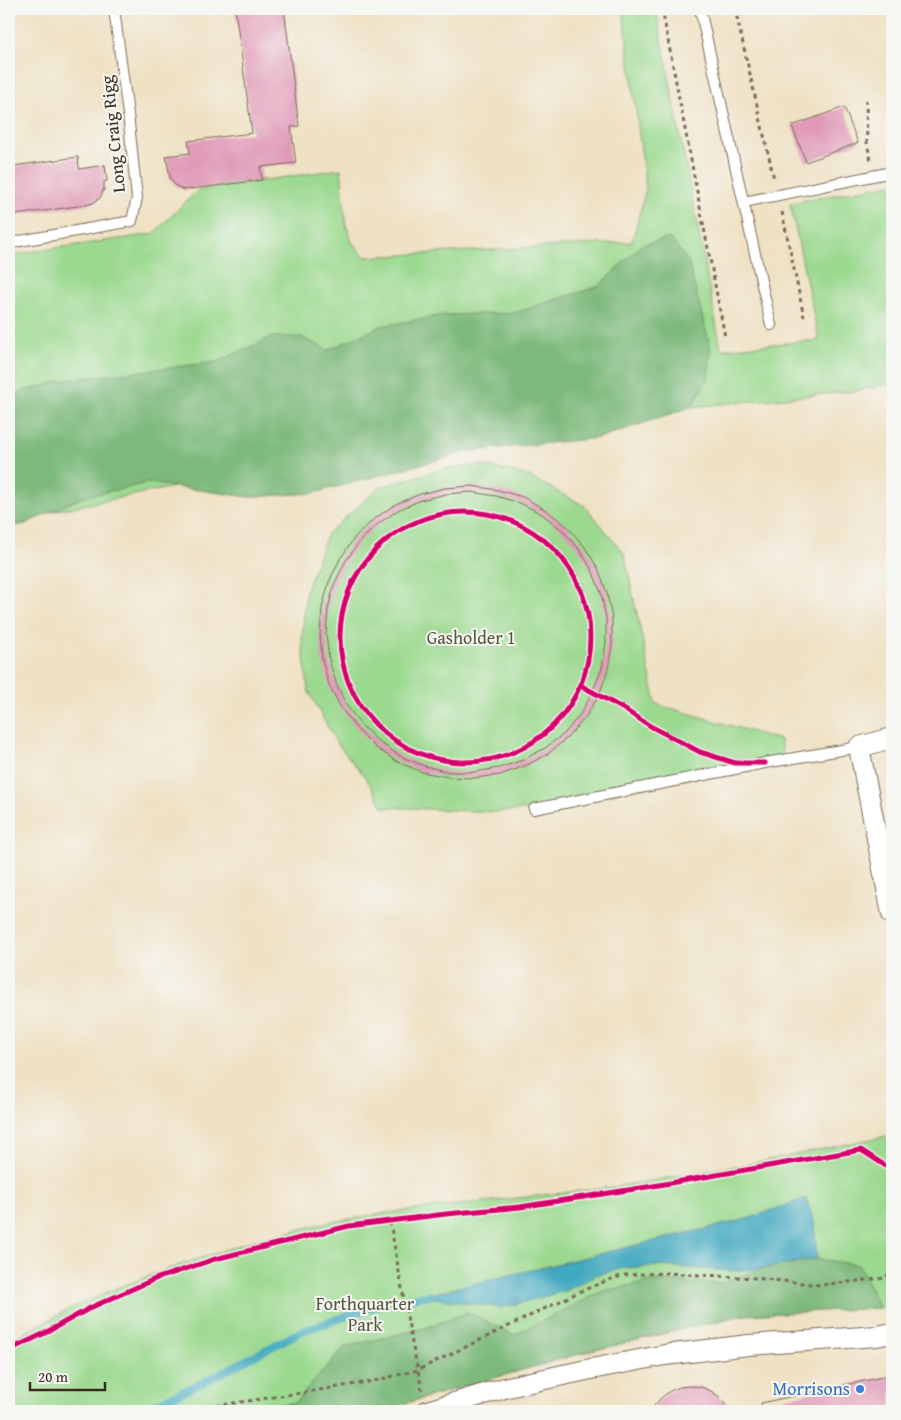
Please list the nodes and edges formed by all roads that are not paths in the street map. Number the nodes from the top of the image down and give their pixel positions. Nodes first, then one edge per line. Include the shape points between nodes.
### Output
1 (114, 9) edge
2 (700, 9) edge
3 (892, 172) edge
4 (744, 202) junction
5 (9, 243) edge
6 (771, 325) dead end
7 (892, 738) edge
8 (859, 747) junction
9 (534, 810) dead end
10 (892, 914) edge
11 (892, 1333) edge
12 (427, 1411) edge

1 - 5 lane, Long Craig Rigg via 137,198 132,221
2 - 4 lane
3 - 4 lane
4 - 6 lane
7 - 8 street
8 - 9 lane
8 - 10 street
11 - 12 street via 665,1355 508,1387

